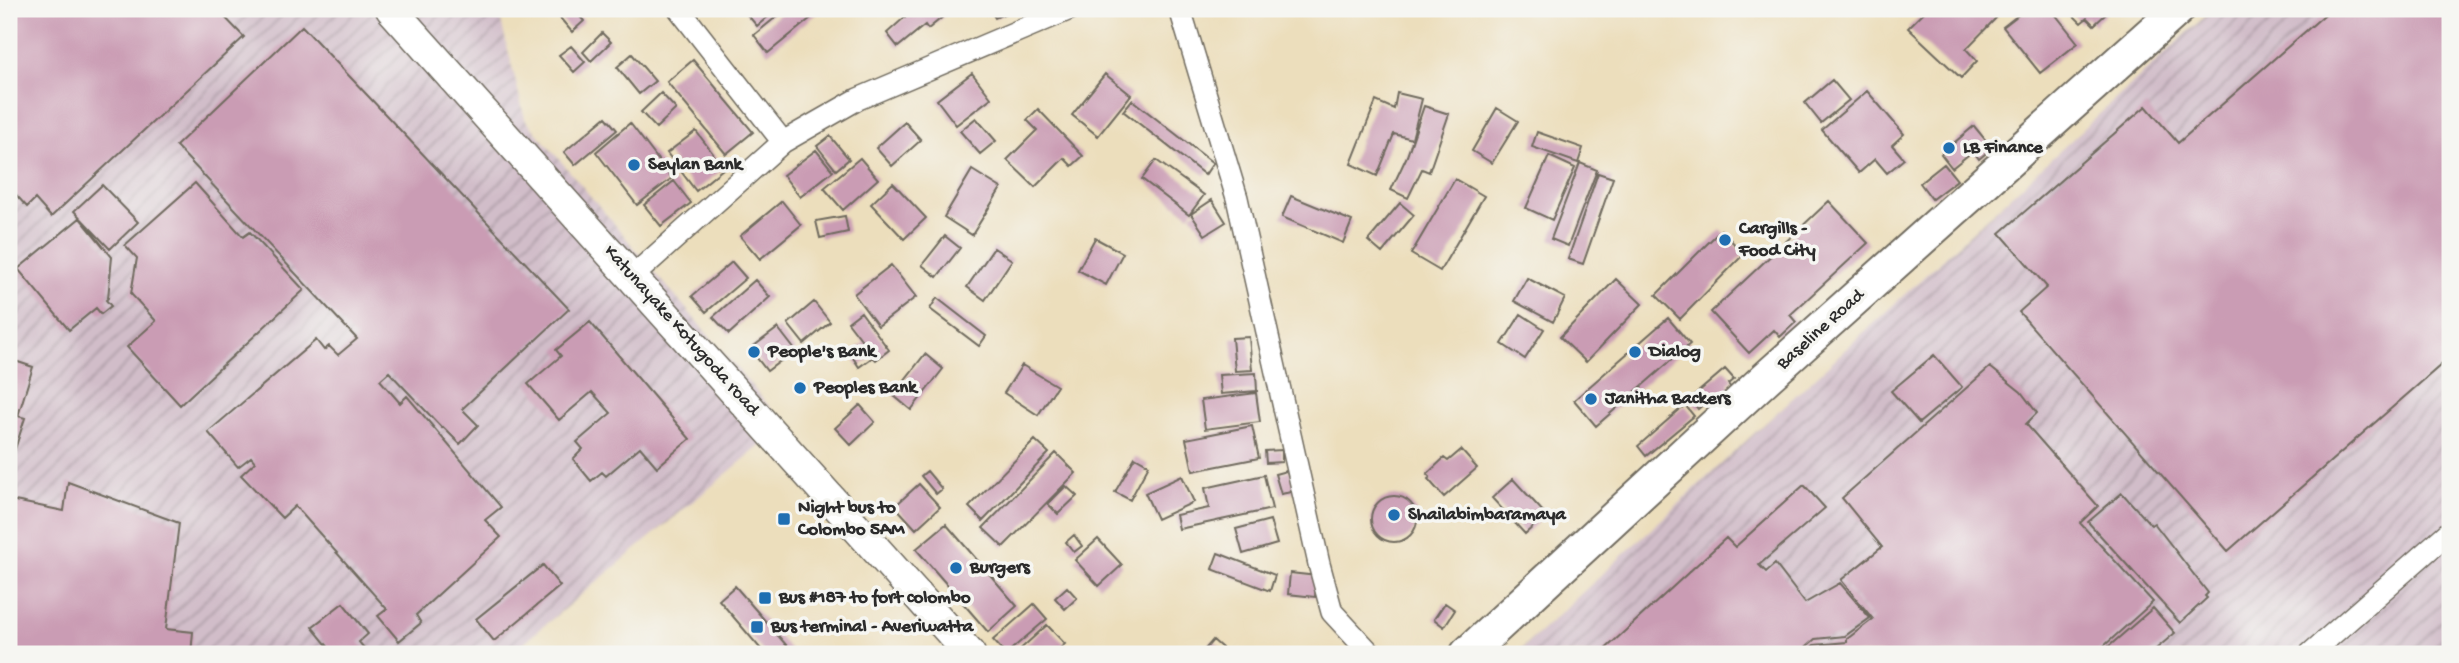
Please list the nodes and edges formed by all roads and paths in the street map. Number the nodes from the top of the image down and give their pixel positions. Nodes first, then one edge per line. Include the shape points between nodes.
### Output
1 (391, 9) edge
2 (679, 9) edge
3 (1070, 9) edge
4 (1180, 9) edge
5 (2178, 9) edge
6 (783, 142) junction
7 (632, 277) junction
8 (2450, 531) edge
9 (970, 654) edge
10 (1371, 654) edge
11 (1467, 654) edge
12 (2311, 654) edge

1 - 7 main road, Katunayake Kotugoda road
2 - 6 street
3 - 6 street via 858,99
4 - 10 street via 1237,198 1332,612
5 - 11 main road, Baseline Road
6 - 7 street
7 - 9 main road, Katunayake Kotugoda road
8 - 12 street

